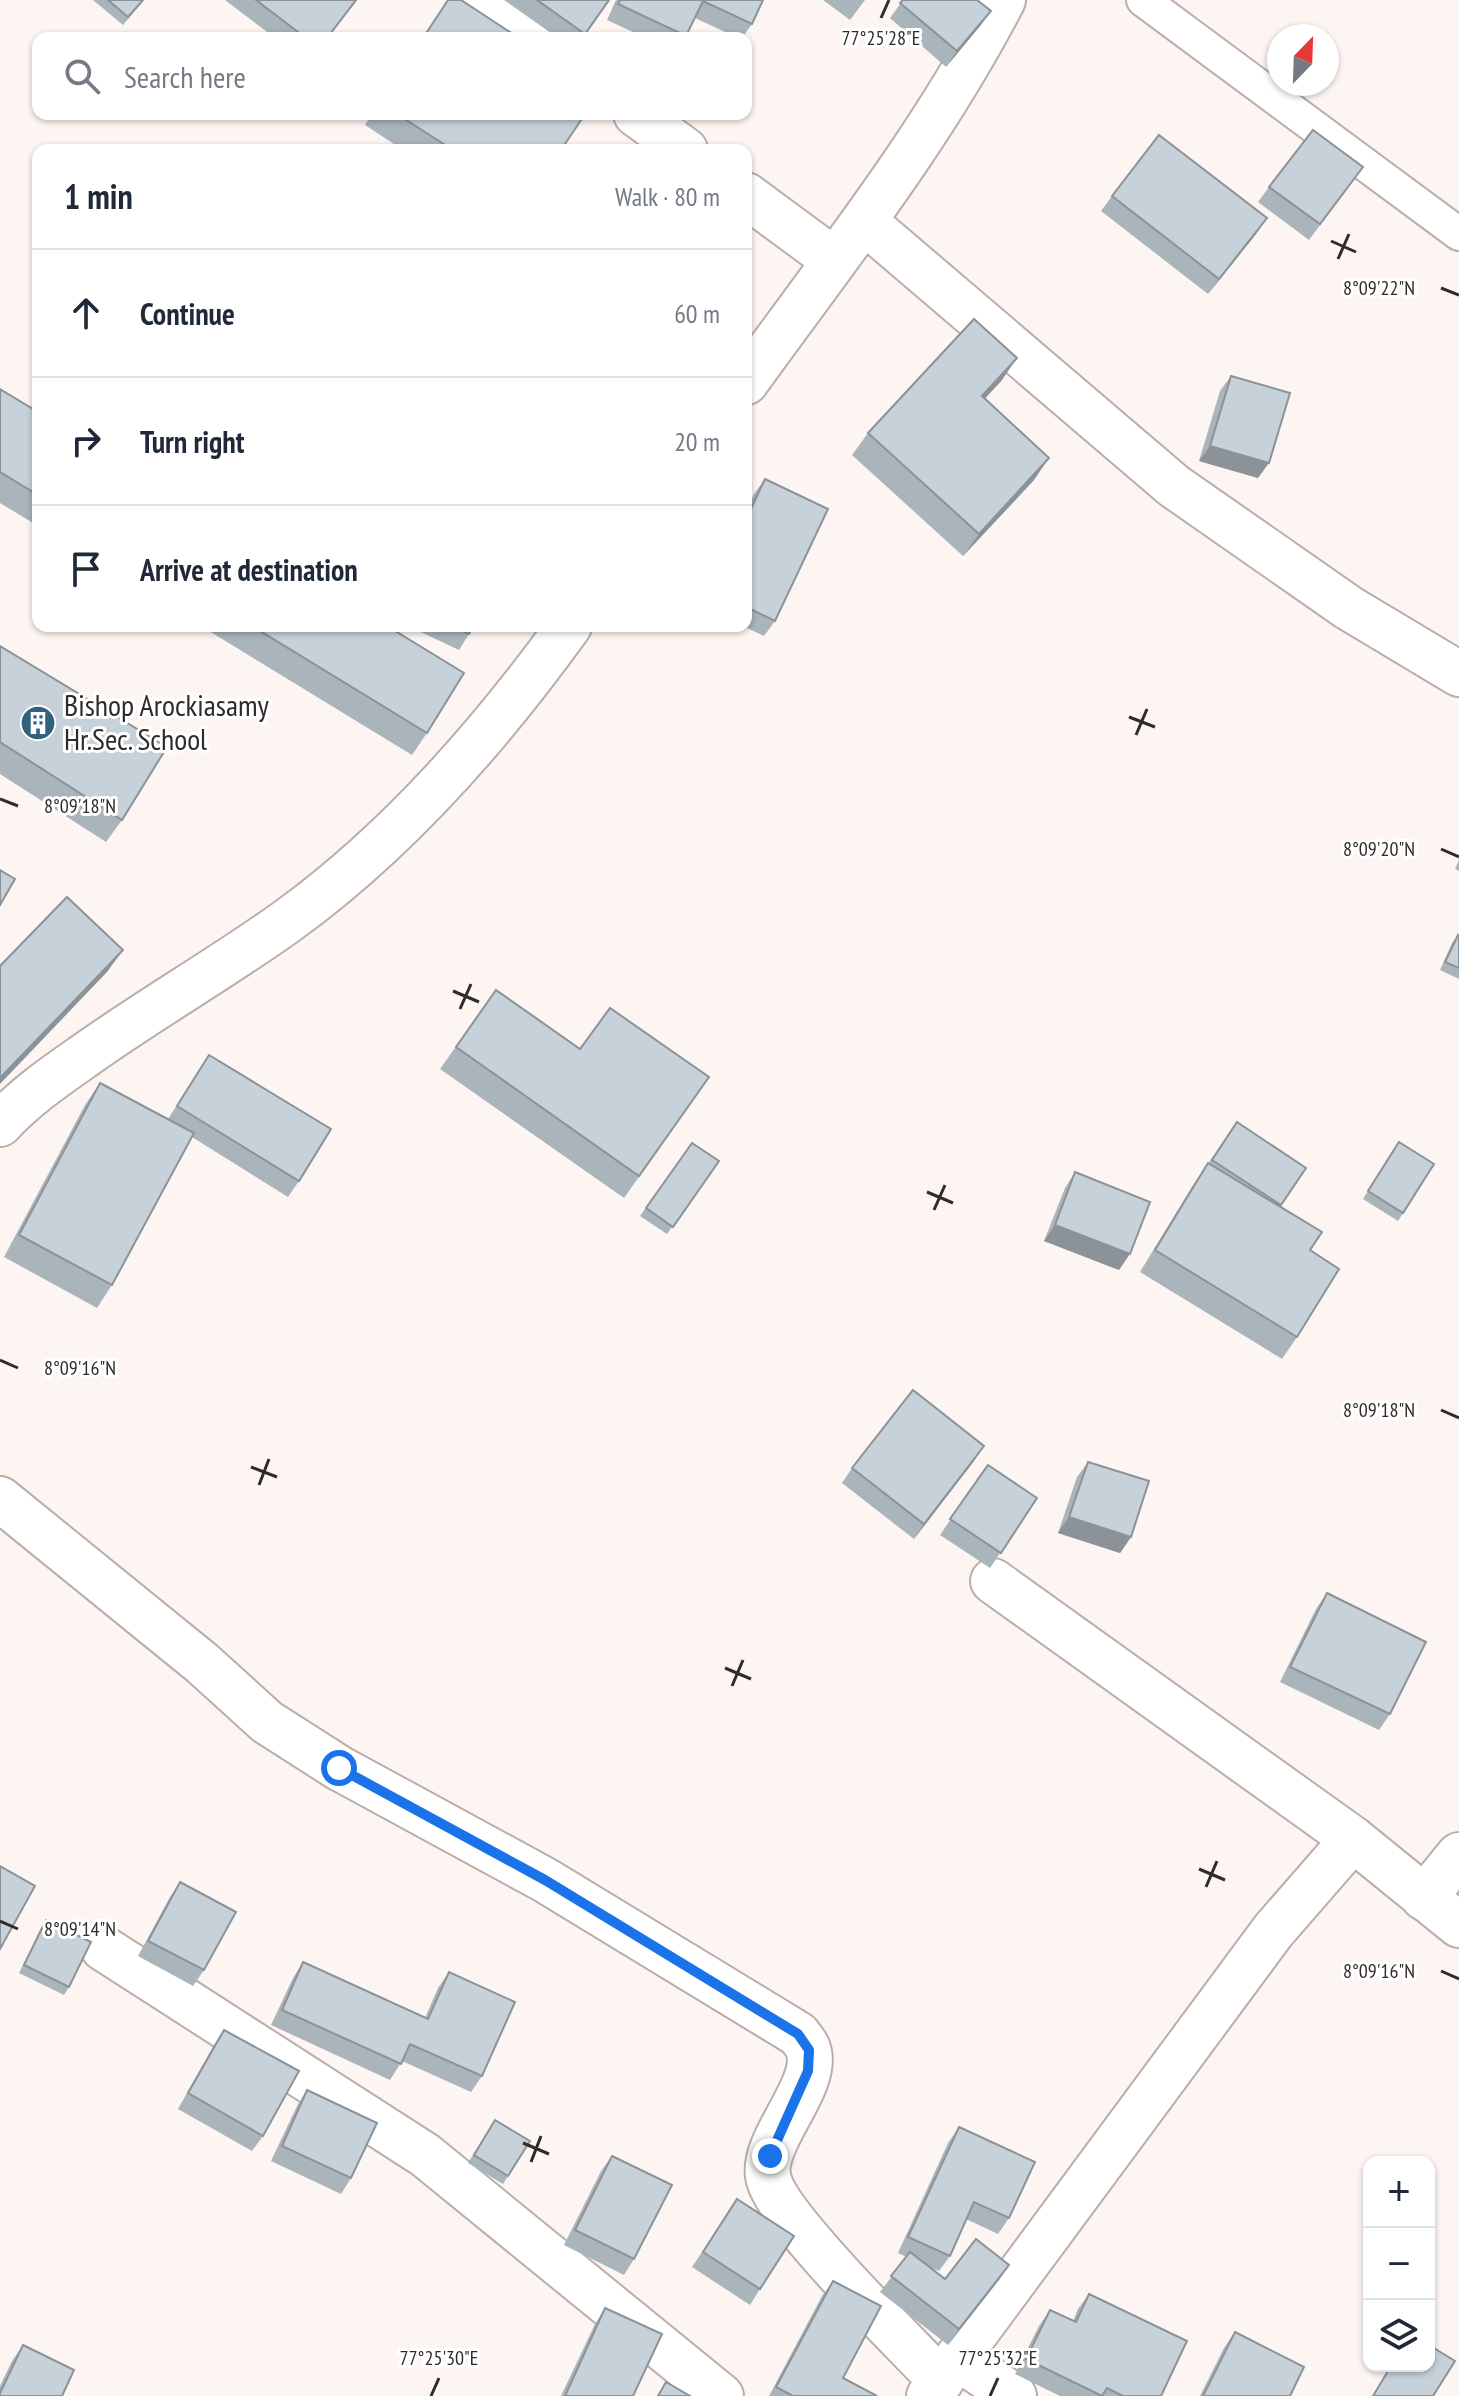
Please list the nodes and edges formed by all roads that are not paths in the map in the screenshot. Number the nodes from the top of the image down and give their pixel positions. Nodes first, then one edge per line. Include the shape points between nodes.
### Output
1 (481, 0) edge
2 (1003, 0) edge
3 (1143, 0) edge
4 (524, 32) edge
5 (644, 120) edge
6 (677, 144) edge
7 (752, 199) edge
8 (866, 223) junction
9 (1459, 234) edge
10 (834, 260) junction
11 (752, 374) edge
12 (565, 632) edge
13 (1459, 674) edge
14 (0, 1124) edge
15 (0, 1499) edge
16 (993, 1581) dead end
17 (1353, 1839) junction
18 (1459, 1855) edge
19 (1424, 1898) junction
20 (1459, 1925) edge
21 (103, 1948) dead end
22 (943, 2378) edge
23 (721, 2396) edge
24 (1014, 2396) edge

1 - 4 street
2 - 8 street via 971,62
3 - 9 lane
5 - 6 street
7 - 10 street
8 - 10 street
8 - 13 street via 1174,486 1349,608
10 - 11 street
12 - 14 street via 408,822 287,921 130,1023 21,1101
15 - 22 street via 267,1722 339,1768 545,1880 798,2034 809,2050 808,2071 770,2156 767,2174 775,2195 798,2228
16 - 17 street
17 - 19 street
17 - 22 street via 1273,1931
18 - 19 street
19 - 20 street
21 - 23 street via 425,2155
22 - 24 street

